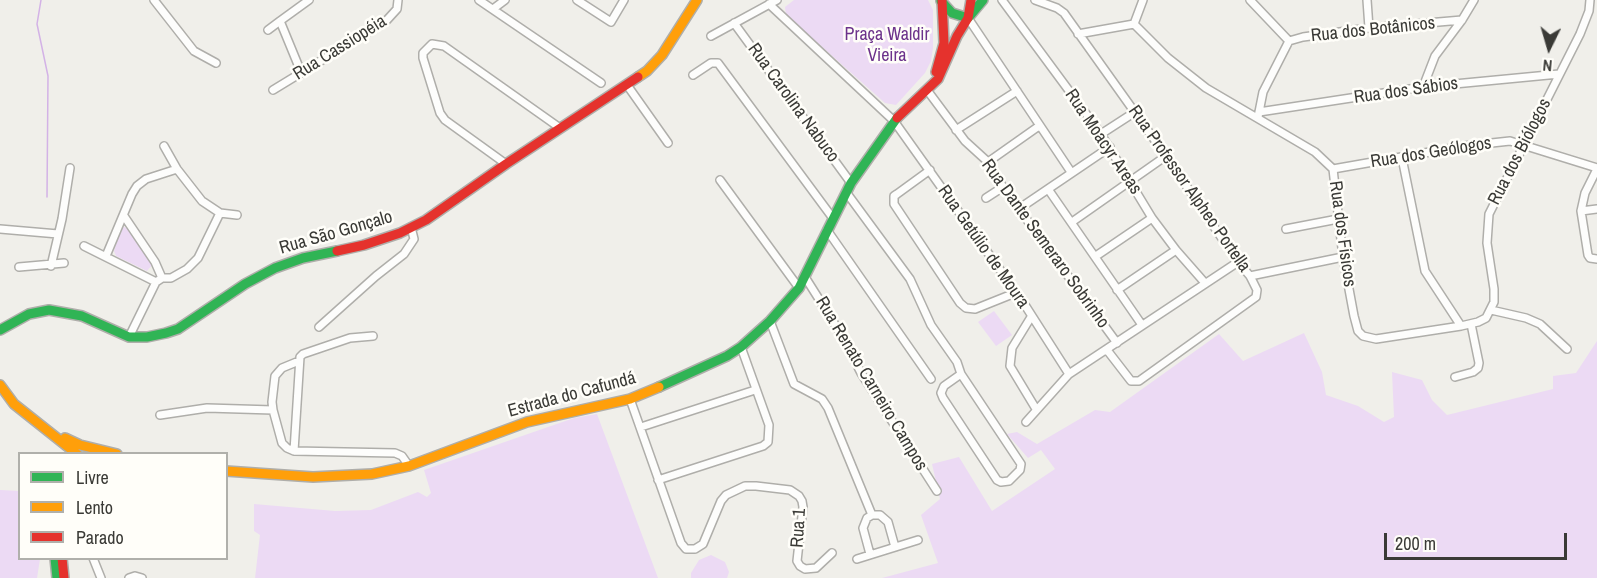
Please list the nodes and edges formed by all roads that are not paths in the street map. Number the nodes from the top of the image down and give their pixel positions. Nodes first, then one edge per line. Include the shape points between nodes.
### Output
1 (154, 0) edge
2 (309, 0) edge
3 (399, 0) edge
4 (479, 0) edge
5 (505, 0) edge
6 (577, 0) edge
7 (624, 0) edge
8 (697, 0) edge
9 (777, 0) edge
10 (971, 0) edge
11 (983, 0) edge
12 (1002, 0) edge
13 (1035, 0) edge
14 (1143, 0) edge
15 (1250, 0) edge
16 (1367, 0) edge
17 (1474, 0) edge
18 (1590, 0) edge
19 (941, 1) edge
20 (769, 4) junction
21 (493, 9) junction
22 (968, 18) junction
23 (1462, 20) junction
24 (280, 21) junction
25 (734, 23) junction
26 (1134, 24) junction
27 (1369, 28) junction
28 (268, 30) dead end
29 (1078, 34) junction
30 (711, 36) dead end
31 (1289, 41) junction
32 (216, 63) dead end
33 (301, 72) junction
34 (1559, 74) junction
35 (693, 75) dead end
36 (601, 83) dead end
37 (627, 85) junction
38 (1424, 87) junction
39 (928, 89) junction
40 (273, 90) dead end
41 (1017, 91) junction
42 (1135, 112) junction
43 (1258, 114) junction
44 (894, 121) junction
45 (1039, 126) junction
46 (560, 128) junction
47 (956, 130) junction
48 (1101, 134) junction
49 (668, 143) dead end
50 (1525, 144) junction
51 (164, 146) dead end
52 (1110, 147) junction
53 (1166, 156) junction
54 (1402, 158) junction
55 (988, 162) junction
56 (506, 164) junction
57 (70, 168) dead end
58 (1597, 168) edge
59 (177, 169) junction
60 (1333, 169) junction
61 (930, 170) junction
62 (1071, 172) junction
63 (720, 180) dead end
64 (1131, 181) junction
65 (1003, 187) junction
66 (848, 188) junction
67 (1048, 189) junction
68 (986, 198) dead end
69 (1020, 208) junction
70 (1597, 209) edge
71 (1581, 211) junction
72 (220, 213) junction
73 (237, 215) dead end
74 (124, 216) junction
75 (832, 217) junction
76 (1152, 218) junction
77 (1338, 219) junction
78 (1072, 222) junction
79 (411, 227) junction
80 (1286, 229) dead end
81 (0, 230) edge
82 (827, 230) junction
83 (58, 234) junction
84 (84, 246) dead end
85 (1176, 250) junction
86 (106, 256) junction
87 (1096, 256) junction
88 (1343, 257) junction
89 (1597, 259) edge
90 (1238, 262) junction
91 (64, 263) dead end
92 (51, 266) junction
93 (19, 267) dead end
94 (1250, 276) junction
95 (805, 277) junction
96 (159, 280) junction
97 (1205, 283) junction
98 (799, 288) junction
99 (1118, 290) junction
100 (1015, 294) junction
101 (1491, 310) junction
102 (1031, 317) junction
103 (770, 321) junction
104 (1472, 324) junction
105 (1142, 325) junction
106 (1461, 326) junction
107 (319, 327) dead end
108 (0, 330) edge
109 (372, 336) dead end
110 (129, 337) junction
111 (1117, 343) junction
112 (741, 347) junction
113 (1107, 350) junction
114 (1567, 350) dead end
115 (299, 361) junction
116 (961, 374) junction
117 (1069, 374) junction
118 (1455, 377) dead end
119 (931, 379) dead end
120 (0, 385) edge
121 (755, 390) junction
122 (630, 399) junction
123 (1036, 409) junction
124 (273, 410) junction
125 (160, 415) dead end
126 (1026, 422) dead end
127 (641, 427) junction
128 (78, 449) edge
129 (294, 451) junction
130 (106, 452) edge
131 (409, 466) junction
132 (228, 471) edge
133 (658, 480) junction
134 (937, 491) dead end
135 (872, 515) junction
136 (918, 540) dead end
137 (895, 547) junction
138 (832, 553) dead end
139 (870, 554) junction
140 (857, 559) dead end
141 (55, 560) edge
142 (62, 560) edge
143 (94, 560) edge
144 (57, 578) edge
145 (64, 578) edge
146 (101, 578) edge
147 (129, 578) edge
148 (142, 578) edge

1 - 32 street via 194,51
2 - 24 street
3 - 33 street, Rua Cassiopéia via 397,9 386,21
4 - 21 street
5 - 21 street
6 - 7 street via 611,22
8 - 37 street, Rua São Gonçalo via 662,55
9 - 20 street
10 - 22 street, Estrada do Cafundá
11 - 22 street
12 - 48 street, Rua Moacyr Areas
13 - 29 street, Rua Professor Alpheo Portella via 1064,13
14 - 26 street
15 - 31 street
16 - 27 street
17 - 23 street
18 - 34 street, Rua dos Biólogos via 1585,22
19 - 22 street via 952,13
19 - 39 street, Estrada do Cafundá via 942,54
20 - 25 street
20 - 44 street, Rua Getúlio de Moura
21 - 36 street
22 - 39 street, Estrada do Cafundá via 944,69
22 - 41 street
23 - 27 street, Rua dos Botânicos
23 - 38 street via 1435,56
24 - 28 street
24 - 33 street
25 - 30 street
25 - 66 street, Rua Carolina Nabuco
26 - 29 street
26 - 43 street, Rua dos Físicos via 1206,88 1233,105
27 - 31 street, Rua dos Botânicos
29 - 42 street, Rua Professor Alpheo Portella
31 - 43 street, Rua dos Botânicos via 1263,92
33 - 40 street, Rua Cassiopéia
34 - 38 street, Rua dos Sábios
34 - 50 street, Rua dos Biólogos
35 - 75 street via 711,63 718,63
37 - 46 street, Rua São Gonçalo
37 - 49 street
38 - 43 street, Rua dos Sábios
39 - 44 street, Estrada do Cafundá
39 - 47 street, Rua Dante Semeraro Sobrinho
41 - 45 street
41 - 47 street
42 - 48 street
42 - 53 street, Rua Professor Alpheo Portella
43 - 60 street, Rua dos Físicos via 1315,152
44 - 61 street, Rua Getúlio de Moura
44 - 66 street, Estrada do Cafundá
45 - 55 street
45 - 62 street
46 - 56 street, Rua São Gonçalo
46 - 56 street via 444,46 432,44 423,58 440,113
47 - 55 street, Rua Dante Semeraro Sobrinho
48 - 52 street, Rua Moacyr Areas
50 - 54 street, Rua dos Geólogos via 1464,146
50 - 58 street, Rua dos Geólogos
50 - 101 street, Rua dos Biólogos via 1489,214 1487,243 1494,289
51 - 59 street
52 - 62 street
52 - 64 street, Rua Moacyr Areas
53 - 64 street
53 - 90 street, Rua Professor Alpheo Portella
54 - 60 street, Rua dos Geólogos
54 - 106 street via 1425,271
55 - 65 street, Rua Dante Semeraro Sobrinho
56 - 79 street, Rua São Gonçalo
57 - 83 street
58 - 71 street
59 - 72 street via 202,201
59 - 74 street via 137,186
60 - 77 street, Rua dos Físicos
61 - 100 street, Rua Getúlio de Moura
61 - 100 street via 897,194 894,204 960,303 966,309 975,309
62 - 67 street
63 - 98 street
64 - 76 street, Rua Moacyr Areas
64 - 78 street
65 - 68 street
65 - 69 street, Rua Dante Semeraro Sobrinho
66 - 75 street, Estrada do Cafundá
66 - 116 street, Rua Carolina Nabuco via 910,279 927,319
67 - 69 street
67 - 78 street
69 - 111 street, Rua Dante Semeraro Sobrinho
70 - 71 street
71 - 89 street via 1588,255
72 - 73 street
72 - 96 street via 198,258 187,269
74 - 86 street
74 - 96 street via 155,262
75 - 82 street, Estrada do Cafundá
76 - 85 street, Rua Moacyr Areas
76 - 87 street
77 - 80 street
77 - 88 street, Rua dos Físicos
78 - 87 street
79 - 107 street via 414,239 404,254
79 - 110 street, Rua São Gonçalo via 385,239 275,268 178,329
81 - 83 street
82 - 95 street, Estrada do Cafundá
82 - 119 street
83 - 92 street
84 - 86 street
85 - 97 street, Rua Moacyr Areas
85 - 99 street
86 - 96 street
87 - 99 street
88 - 94 street
88 - 106 street, Rua dos Físicos via 1354,316 1362,336 1376,339
90 - 94 street, Rua Professor Alpheo Portella
90 - 97 street
91 - 92 street
92 - 93 street
94 - 113 street, Rua Professor Alpheo Portella via 1256,297 1139,381 1131,381
95 - 98 street, Estrada do Cafundá
95 - 134 street, Rua Renato Carneiro Campos
96 - 110 street
97 - 105 street
98 - 103 street, Estrada do Cafundá
99 - 105 street
100 - 102 street, Rua Getúlio de Moura
101 - 104 street via 1486,318
101 - 114 street via 1540,324
102 - 117 street, Rua Getúlio de Moura
102 - 123 street via 1012,348 1010,366
103 - 112 street, Estrada do Cafundá
103 - 135 street via 794,384 822,399 828,408
104 - 106 street
104 - 118 street via 1478,368
105 - 111 street
108 - 110 street, Rua São Gonçalo via 29,314 49,310 82,316
109 - 115 street via 342,340 303,354
111 - 113 street
112 - 121 street
112 - 122 street, Estrada do Cafundá via 702,369
113 - 117 street
115 - 124 street via 282,368 275,376
115 - 129 street
116 - 116 street, Rua Carolina Nabuco via 1021,464 1009,481 997,480 943,399 944,386
117 - 123 street
120 - 128 street via 14,404
121 - 127 street
121 - 133 street via 769,425 768,442
122 - 127 street
122 - 131 street, Estrada do Cafundá via 527,422
123 - 126 street
124 - 125 street via 207,408
124 - 129 street via 282,442
127 - 133 street
128 - 130 street
129 - 131 street via 395,453
131 - 132 street, Estrada do Cafundá via 372,474 313,477
133 - 138 street, Rua 1 via 686,549 703,544 726,495 745,486 756,486 790,490 802,501 797,561 800,566 816,568
135 - 137 street via 880,515 888,522
135 - 139 street via 863,528
136 - 137 street
137 - 139 street
139 - 140 street
141 - 144 street
142 - 145 street
143 - 146 street
147 - 148 street

